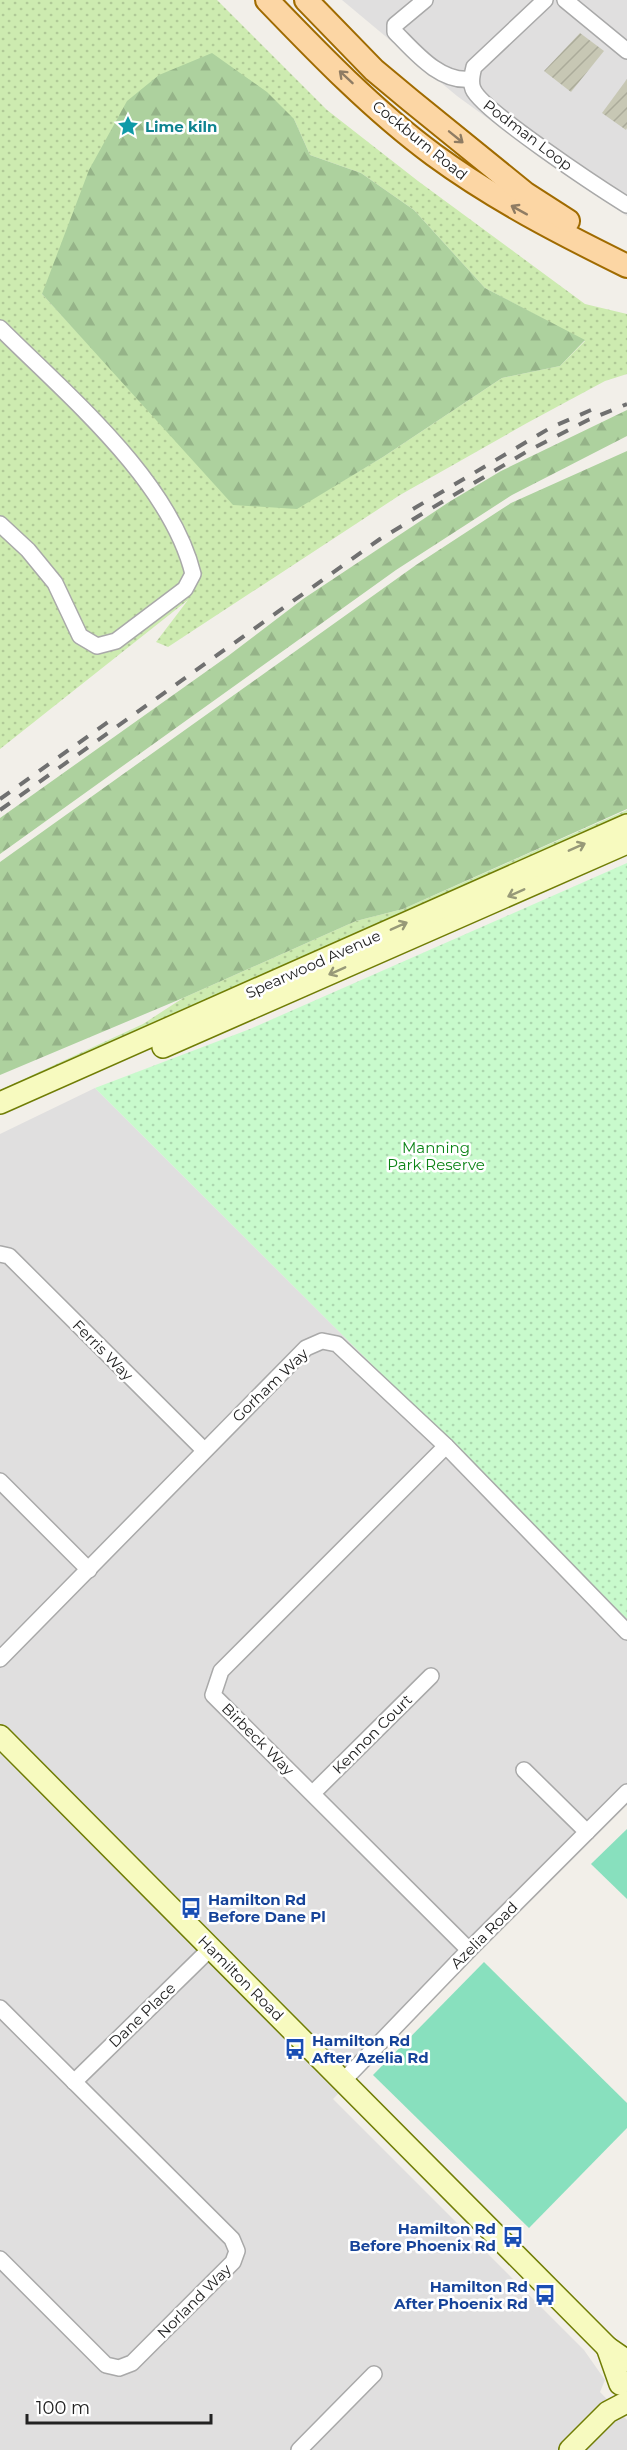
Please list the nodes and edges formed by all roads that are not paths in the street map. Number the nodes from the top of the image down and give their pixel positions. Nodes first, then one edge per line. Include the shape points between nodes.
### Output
1 (306, 0) edge
2 (425, 0) edge
3 (545, 0) edge
4 (565, 0) edge
5 (278, 4) edge
6 (326, 11) edge
7 (627, 51) edge
8 (471, 79) junction
9 (627, 205) edge
10 (627, 260) edge
11 (627, 266) edge
12 (0, 328) edge
13 (0, 525) edge
14 (627, 825) edge
15 (627, 843) edge
16 (0, 1103) edge
17 (0, 1119) edge
18 (0, 1254) edge
19 (446, 1446) junction
20 (204, 1450) junction
21 (0, 1481) edge
22 (89, 1570) junction
23 (627, 1632) edge
24 (0, 1659) edge
25 (431, 1676) dead end
26 (0, 1736) edge
27 (524, 1770) dead end
28 (627, 1792) edge
29 (313, 1793) junction
30 (587, 1832) junction
31 (211, 1948) junction
32 (470, 1950) junction
33 (0, 2008) edge
34 (343, 2081) junction
35 (74, 2082) junction
36 (0, 2259) edge
37 (607, 2348) junction
38 (627, 2361) edge
39 (374, 2374) dead end
40 (624, 2388) edge
41 (299, 2450) edge
42 (570, 2450) edge

1 - 6 main road, Cockburn Road
2 - 8 street via 395,25 395,32 443,76
3 - 8 street via 474,67
4 - 7 street
11 -> 5 main road, Cockburn Road via 509,204 433,154 395,124
6 -> 10 main road, Cockburn Road via 374,70 517,187
8 - 9 street, Podman Loop via 473,89 489,107
12 - 13 street via 120,447 156,495 188,554 193,574 185,589 116,641 97,646 80,636 55,584 28,550
16 -> 14 main road, Spearwood Avenue
15 -> 17 main road, Spearwood Avenue
18 - 20 street, Ferris Way via 9,1256
19 - 20 street, Gorham Way via 337,1344 322,1341 306,1348
19 - 23 street, Gorham Way
19 - 29 street, Birbeck Way via 221,1671 213,1695
20 - 22 street, Gorham Way
21 - 22 street
22 - 24 street, Gorham Way
25 - 29 street, Kennon Court
26 - 31 main road, Hamilton Road
27 - 30 street
28 - 30 street, Azelia Road
29 - 32 street, Birbeck Way
30 - 32 street, Azelia Road
31 - 34 main road, Hamilton Road
31 - 35 street, Dane Place
32 - 34 street, Azelia Road
33 - 35 street, Norland Way
34 - 37 main road, Hamilton Road
35 - 36 street, Norland Way via 232,2239 237,2251 233,2262 132,2363 119,2368 106,2365
37 - 38 main road, Hamilton Road
37 - 40 main road, Hamilton Road
39 - 41 street
40 - 42 main road via 608,2412

